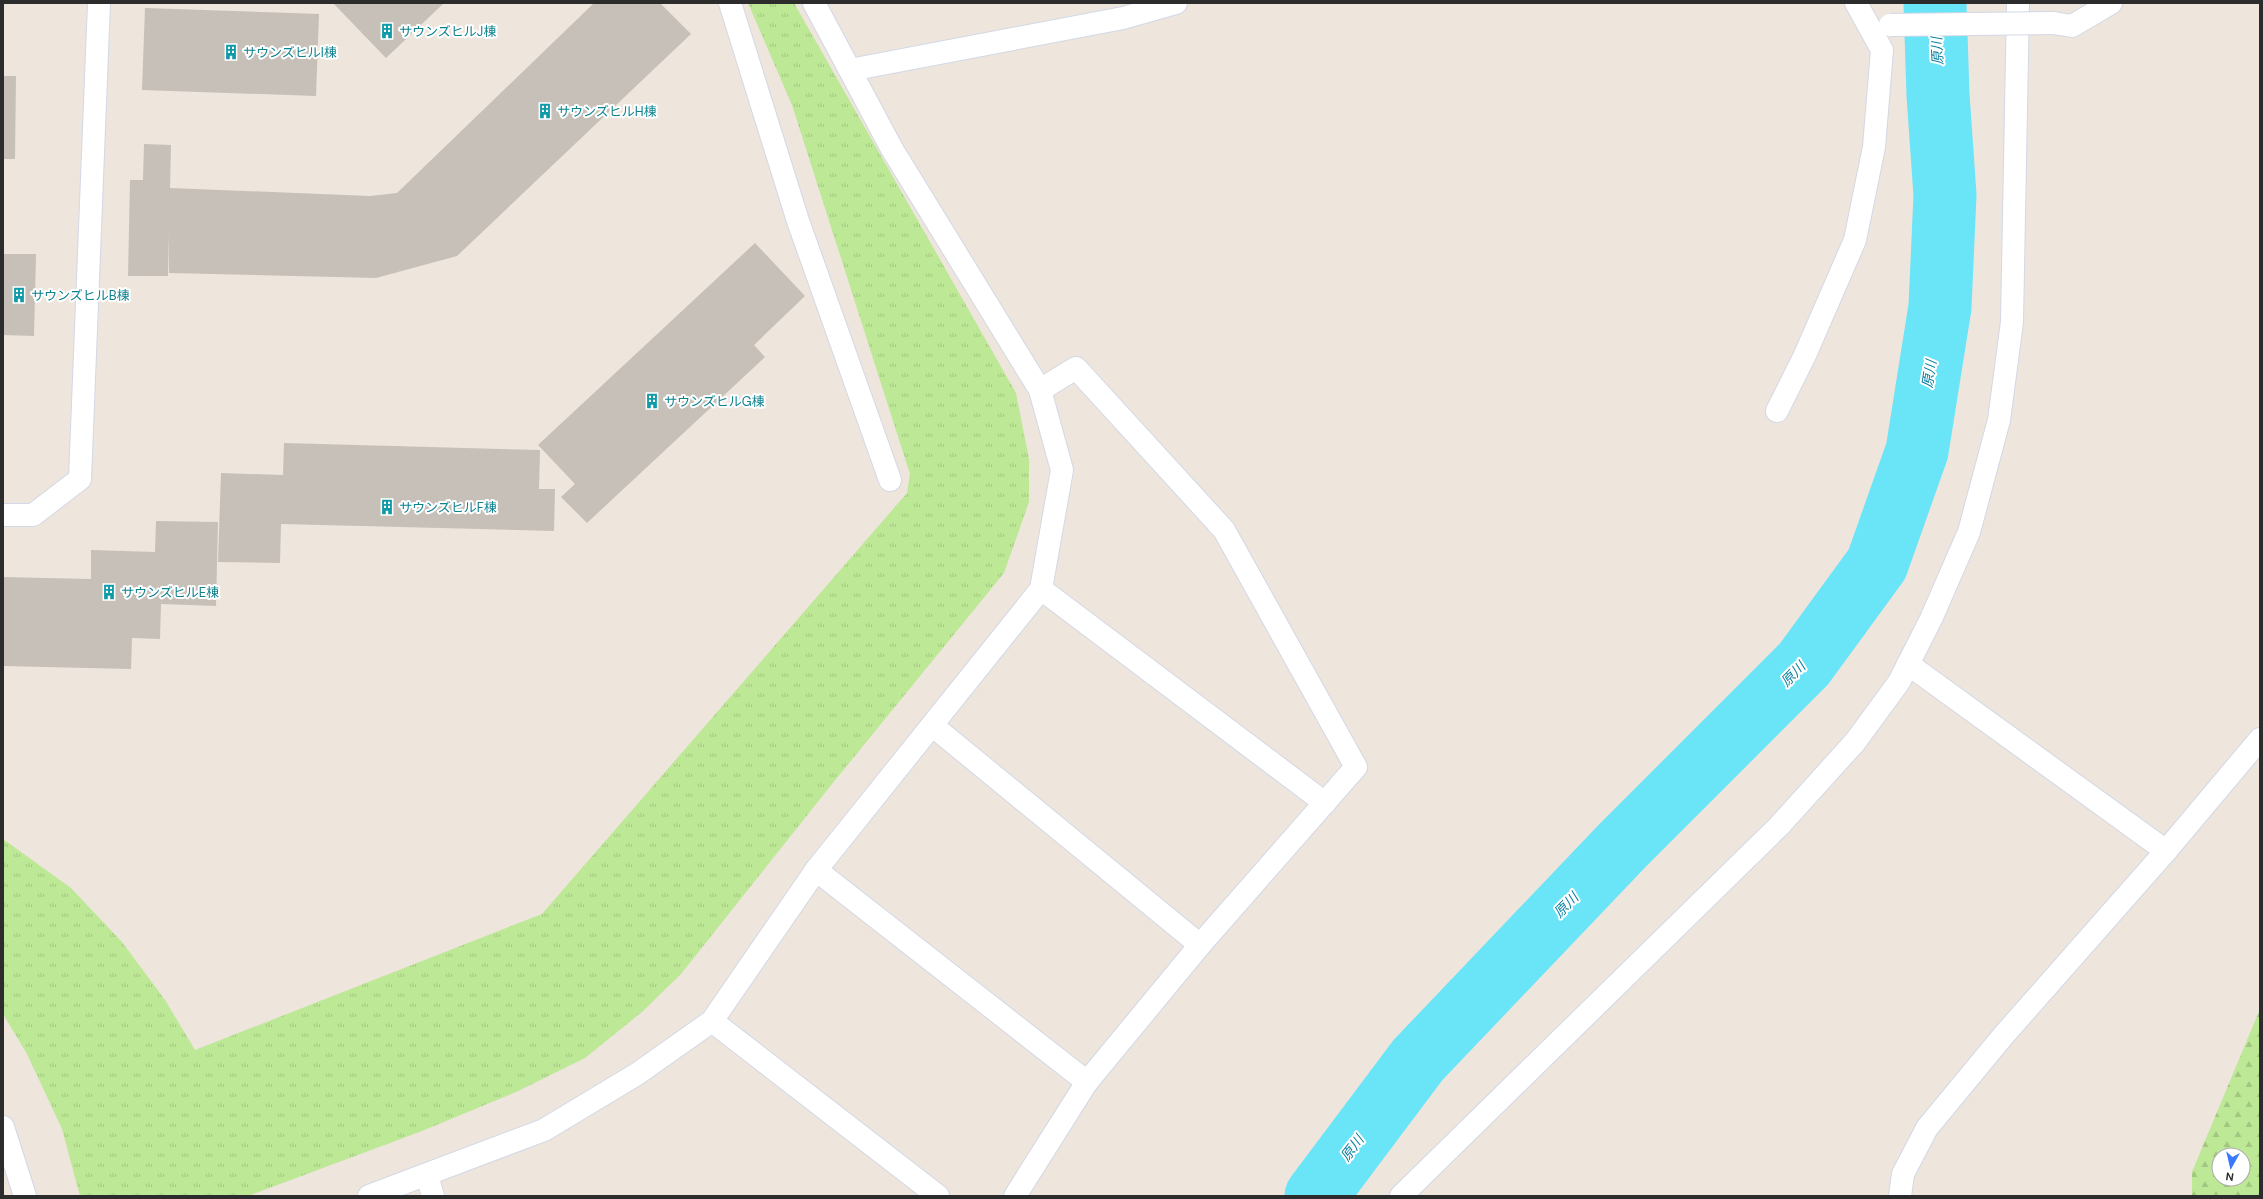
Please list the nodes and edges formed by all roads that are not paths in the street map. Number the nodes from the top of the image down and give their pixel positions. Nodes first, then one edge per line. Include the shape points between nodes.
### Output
1 (100, 3) edge
2 (730, 3) edge
3 (814, 3) edge
4 (1176, 3) edge
5 (1856, 3) edge
6 (2018, 3) edge
7 (2111, 3) edge
8 (1880, 28) junction
9 (850, 70) junction
10 (1040, 390) junction
11 (1778, 411) dead end
12 (890, 480) dead end
13 (3, 515) edge
14 (1041, 590) junction
15 (1908, 664) junction
16 (933, 726) junction
17 (2260, 739) edge
18 (1325, 803) junction
19 (2166, 851) junction
20 (816, 870) junction
21 (1200, 945) junction
22 (712, 1021) junction
23 (1087, 1082) junction
24 (3, 1128) edge
25 (430, 1186) edge
26 (25, 1196) edge
27 (370, 1196) edge
28 (938, 1196) edge
29 (1015, 1196) edge
30 (1401, 1196) edge
31 (1900, 1196) edge

1 - 13 street via 80,480 33,515
2 - 12 street via 798,221
3 - 9 street
4 - 9 street via 1123,18
5 - 8 street
6 - 15 street via 2012,322 1999,420 1969,532 1931,619
7 - 8 street, bridge via 2072,26 2053,23
8 - 11 street via 1882,50 1874,147 1854,240
9 - 10 street via 892,149
10 - 14 street via 1062,470
10 - 18 street via 1076,368 1224,530 1356,767
14 - 16 street
14 - 18 street
15 - 19 street
15 - 30 street via 1899,682 1855,742 1779,826
16 - 20 street
16 - 21 street
17 - 19 street
18 - 21 street
19 - 31 street via 2003,1036 1927,1128 1903,1174
20 - 22 street
20 - 23 street
21 - 23 street
22 - 25 street via 637,1074 544,1130
22 - 28 street
23 - 29 street
24 - 26 street
25 - 27 street

